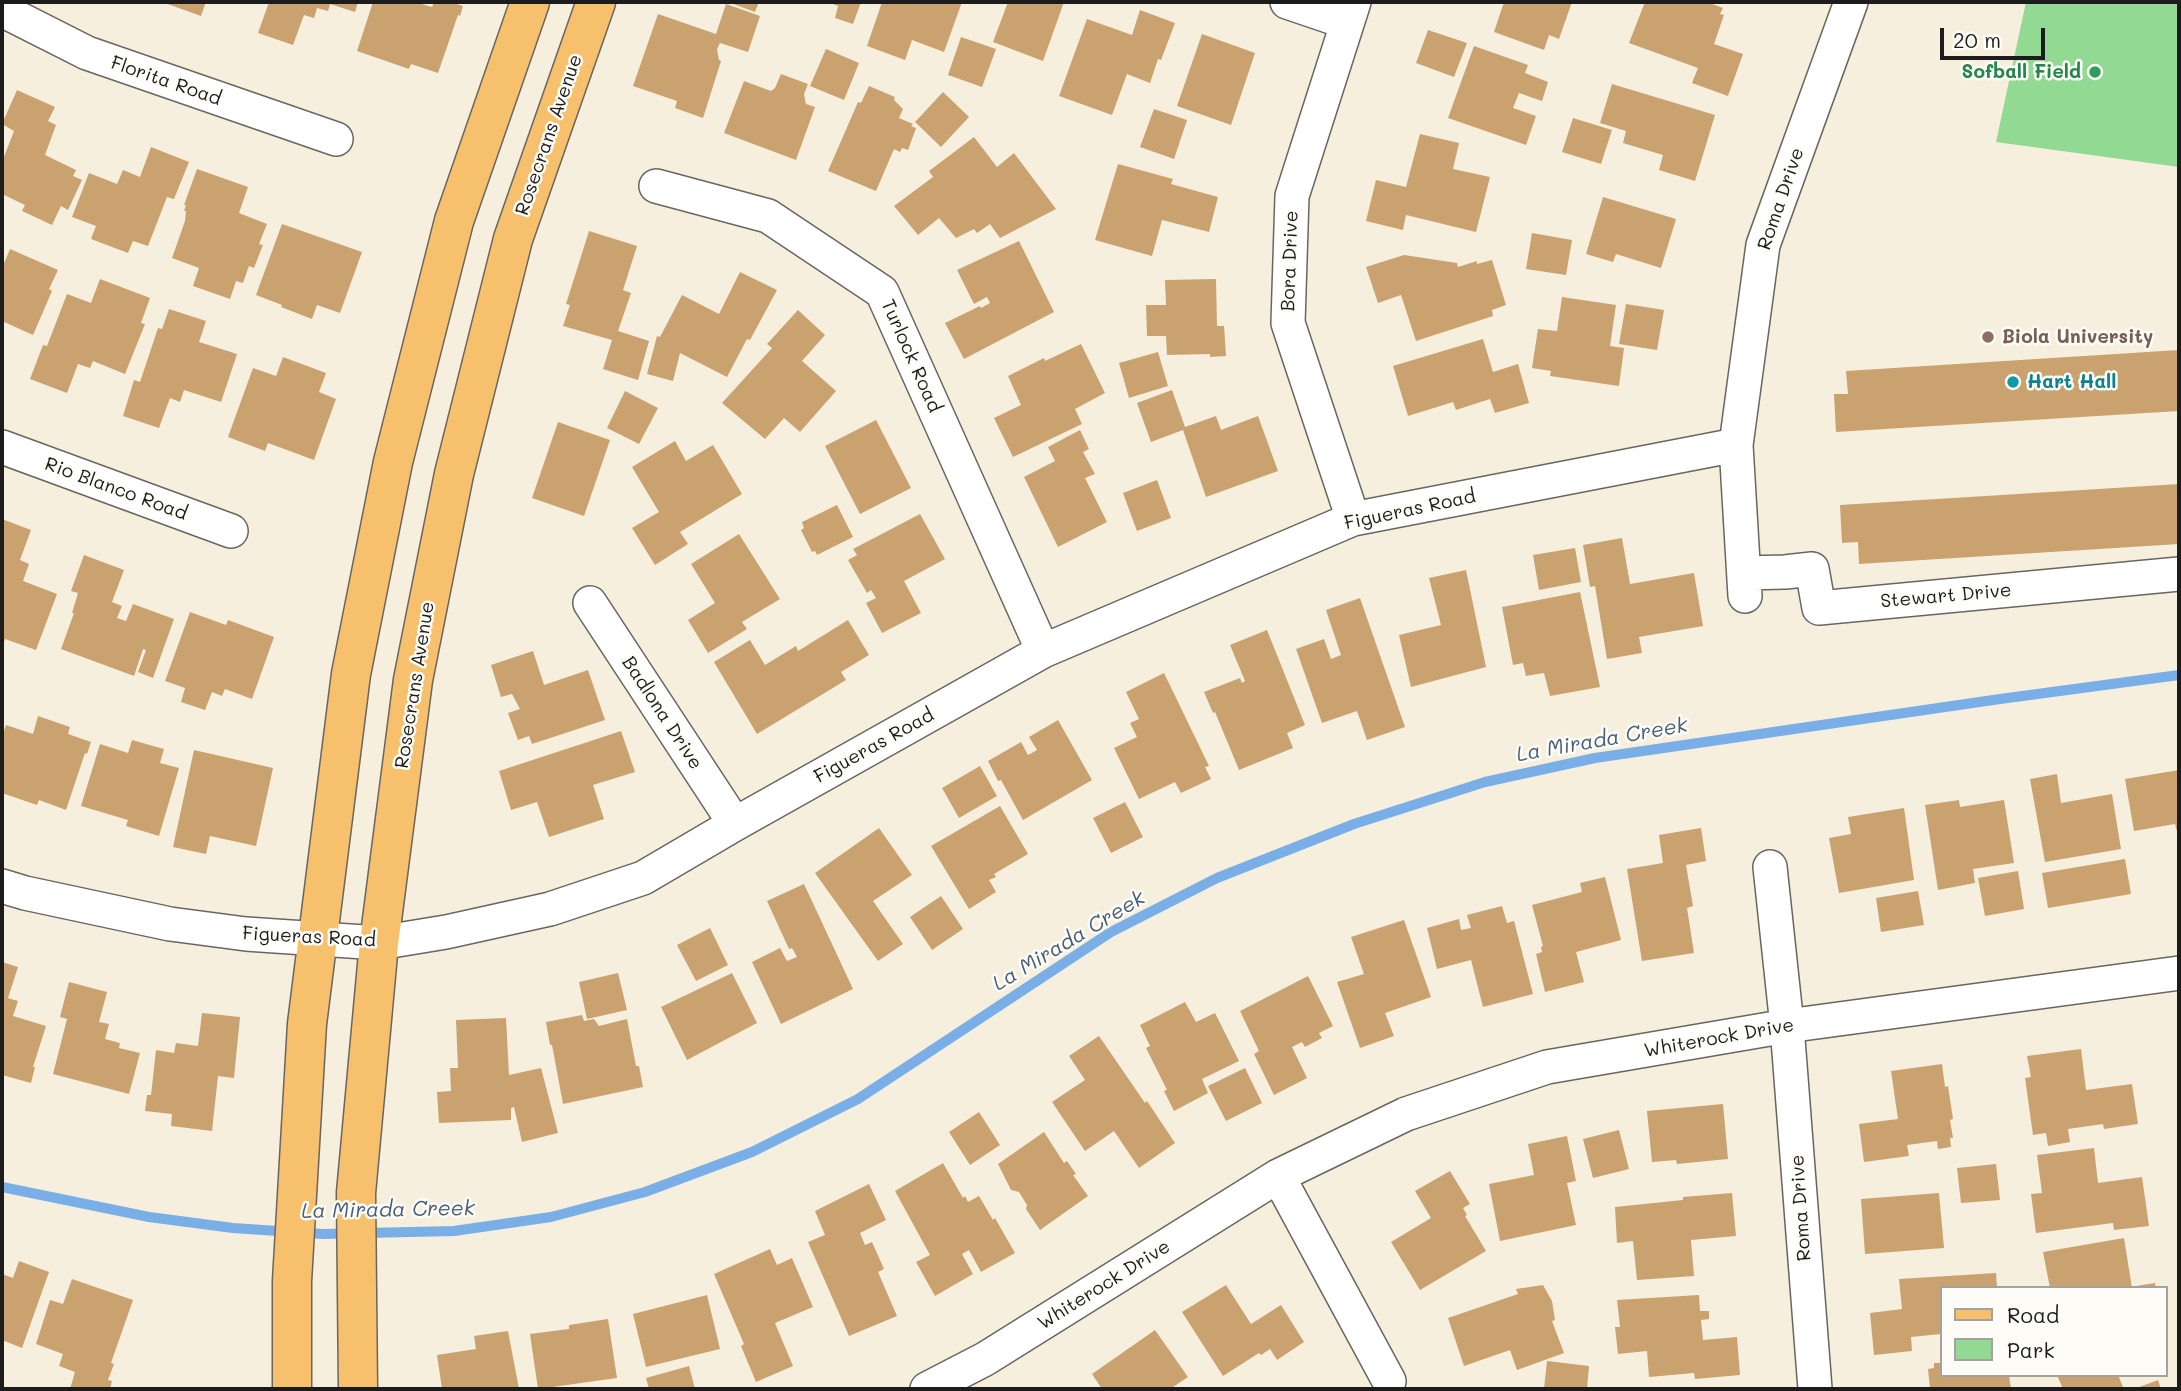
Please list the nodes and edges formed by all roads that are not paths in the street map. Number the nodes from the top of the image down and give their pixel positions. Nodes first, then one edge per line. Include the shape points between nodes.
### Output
1 (530, 2) edge
2 (596, 2) edge
3 (1287, 2) edge
4 (1852, 2) edge
5 (2, 10) edge
6 (1350, 12) edge
7 (336, 139) dead end
8 (656, 186) dead end
9 (1736, 445) junction
10 (2, 447) edge
11 (1353, 519) junction
12 (231, 531) dead end
13 (2179, 574) edge
14 (1744, 585) joint
15 (590, 603) dead end
16 (1043, 651) junction
17 (735, 824) junction
18 (1770, 867) dead end
19 (2, 886) edge
20 (317, 937) junction
21 (379, 943) junction
22 (2179, 977) edge
23 (1787, 1026) junction
24 (1278, 1176) junction
25 (1389, 1381) dead end
26 (292, 1389) edge
27 (358, 1389) edge
28 (927, 1389) edge
29 (1815, 1389) edge

1 - 20 main road via 454,221 393,462 351,674
2 - 21 main road, Rosecrans Avenue via 513,239 454,474 413,680
3 - 6 street
4 - 9 street, Roma Drive via 1763,246
5 - 7 street, Florita Road via 87,53
6 - 11 street, Bora Drive via 1292,196 1288,323
8 - 16 street, Turlock Road via 768,216 882,292
9 - 11 street, Figueras Road
9 - 14 street, Roma Drive
10 - 12 street, Rio Blanco Road
11 - 16 street, Figueras Road
13 - 14 street, Stewart Drive via 1819,608 1812,569
15 - 17 street, Badlona Drive
16 - 17 street, Figueras Road
17 - 21 street, Figueras Road via 643,878 550,909
18 - 23 street, Roma Drive
19 - 20 street, Figueras Road via 170,924
20 - 21 street, Figueras Road
20 - 26 main road via 296,1190
21 - 27 main road, Rosecrans Avenue via 356,1193
22 - 23 street, Whiterock Drive
23 - 24 street, Whiterock Drive via 1548,1067 1406,1114
23 - 29 street, Roma Drive
24 - 25 street
24 - 28 street, Whiterock Drive via 985,1359

